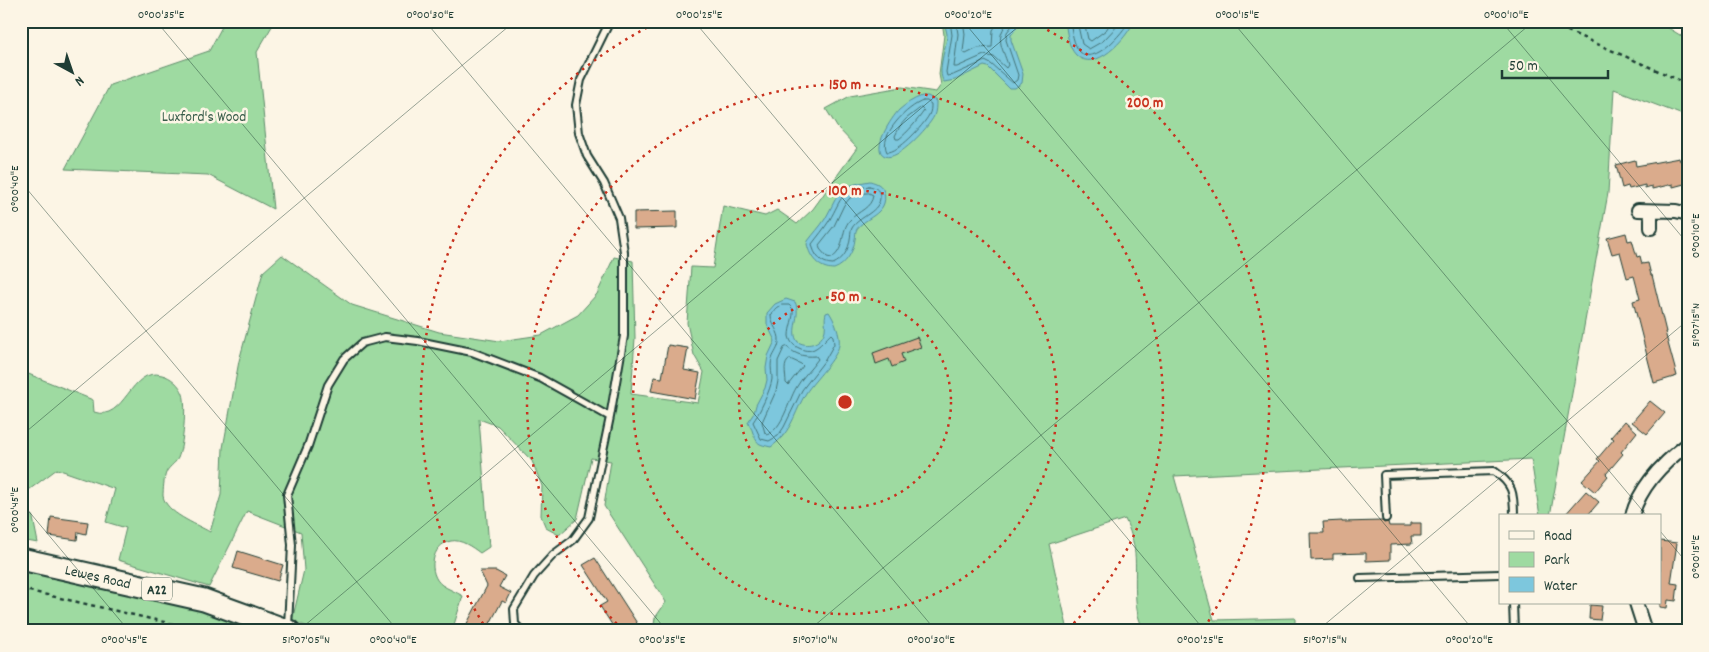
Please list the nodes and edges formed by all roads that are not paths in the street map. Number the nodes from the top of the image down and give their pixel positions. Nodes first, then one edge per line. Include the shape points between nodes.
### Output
1 (610, 21) edge
2 (1638, 210) dead end
3 (1651, 211) junction
4 (1688, 214) edge
5 (1650, 228) dead end
6 (610, 417) junction
7 (1688, 444) edge
8 (1514, 514) edge
9 (1633, 514) edge
10 (1386, 518) dead end
11 (21, 559) edge
12 (1499, 574) edge
13 (1360, 578) dead end
14 (1513, 604) edge
15 (1636, 604) edge
16 (281, 629) edge
17 (522, 631) edge
18 (1514, 631) edge
19 (1645, 631) edge

1 - 6 lane via 581,80 576,105 578,133 619,218 624,252 624,336
2 - 3 street
3 - 4 street
3 - 5 street
6 - 16 lane via 540,378 472,352 385,338 362,343 344,359 328,385 308,446 287,495 292,546
6 - 17 lane via 589,518 574,540 552,555 524,592 514,609 515,624
7 - 9 street via 1656,473 1636,503
8 - 10 lane via 1511,487 1494,471 1384,475
11 - 16 highway, Lewes Road / A22 via 204,600
12 - 13 lane
14 - 18 lane
15 - 19 street

